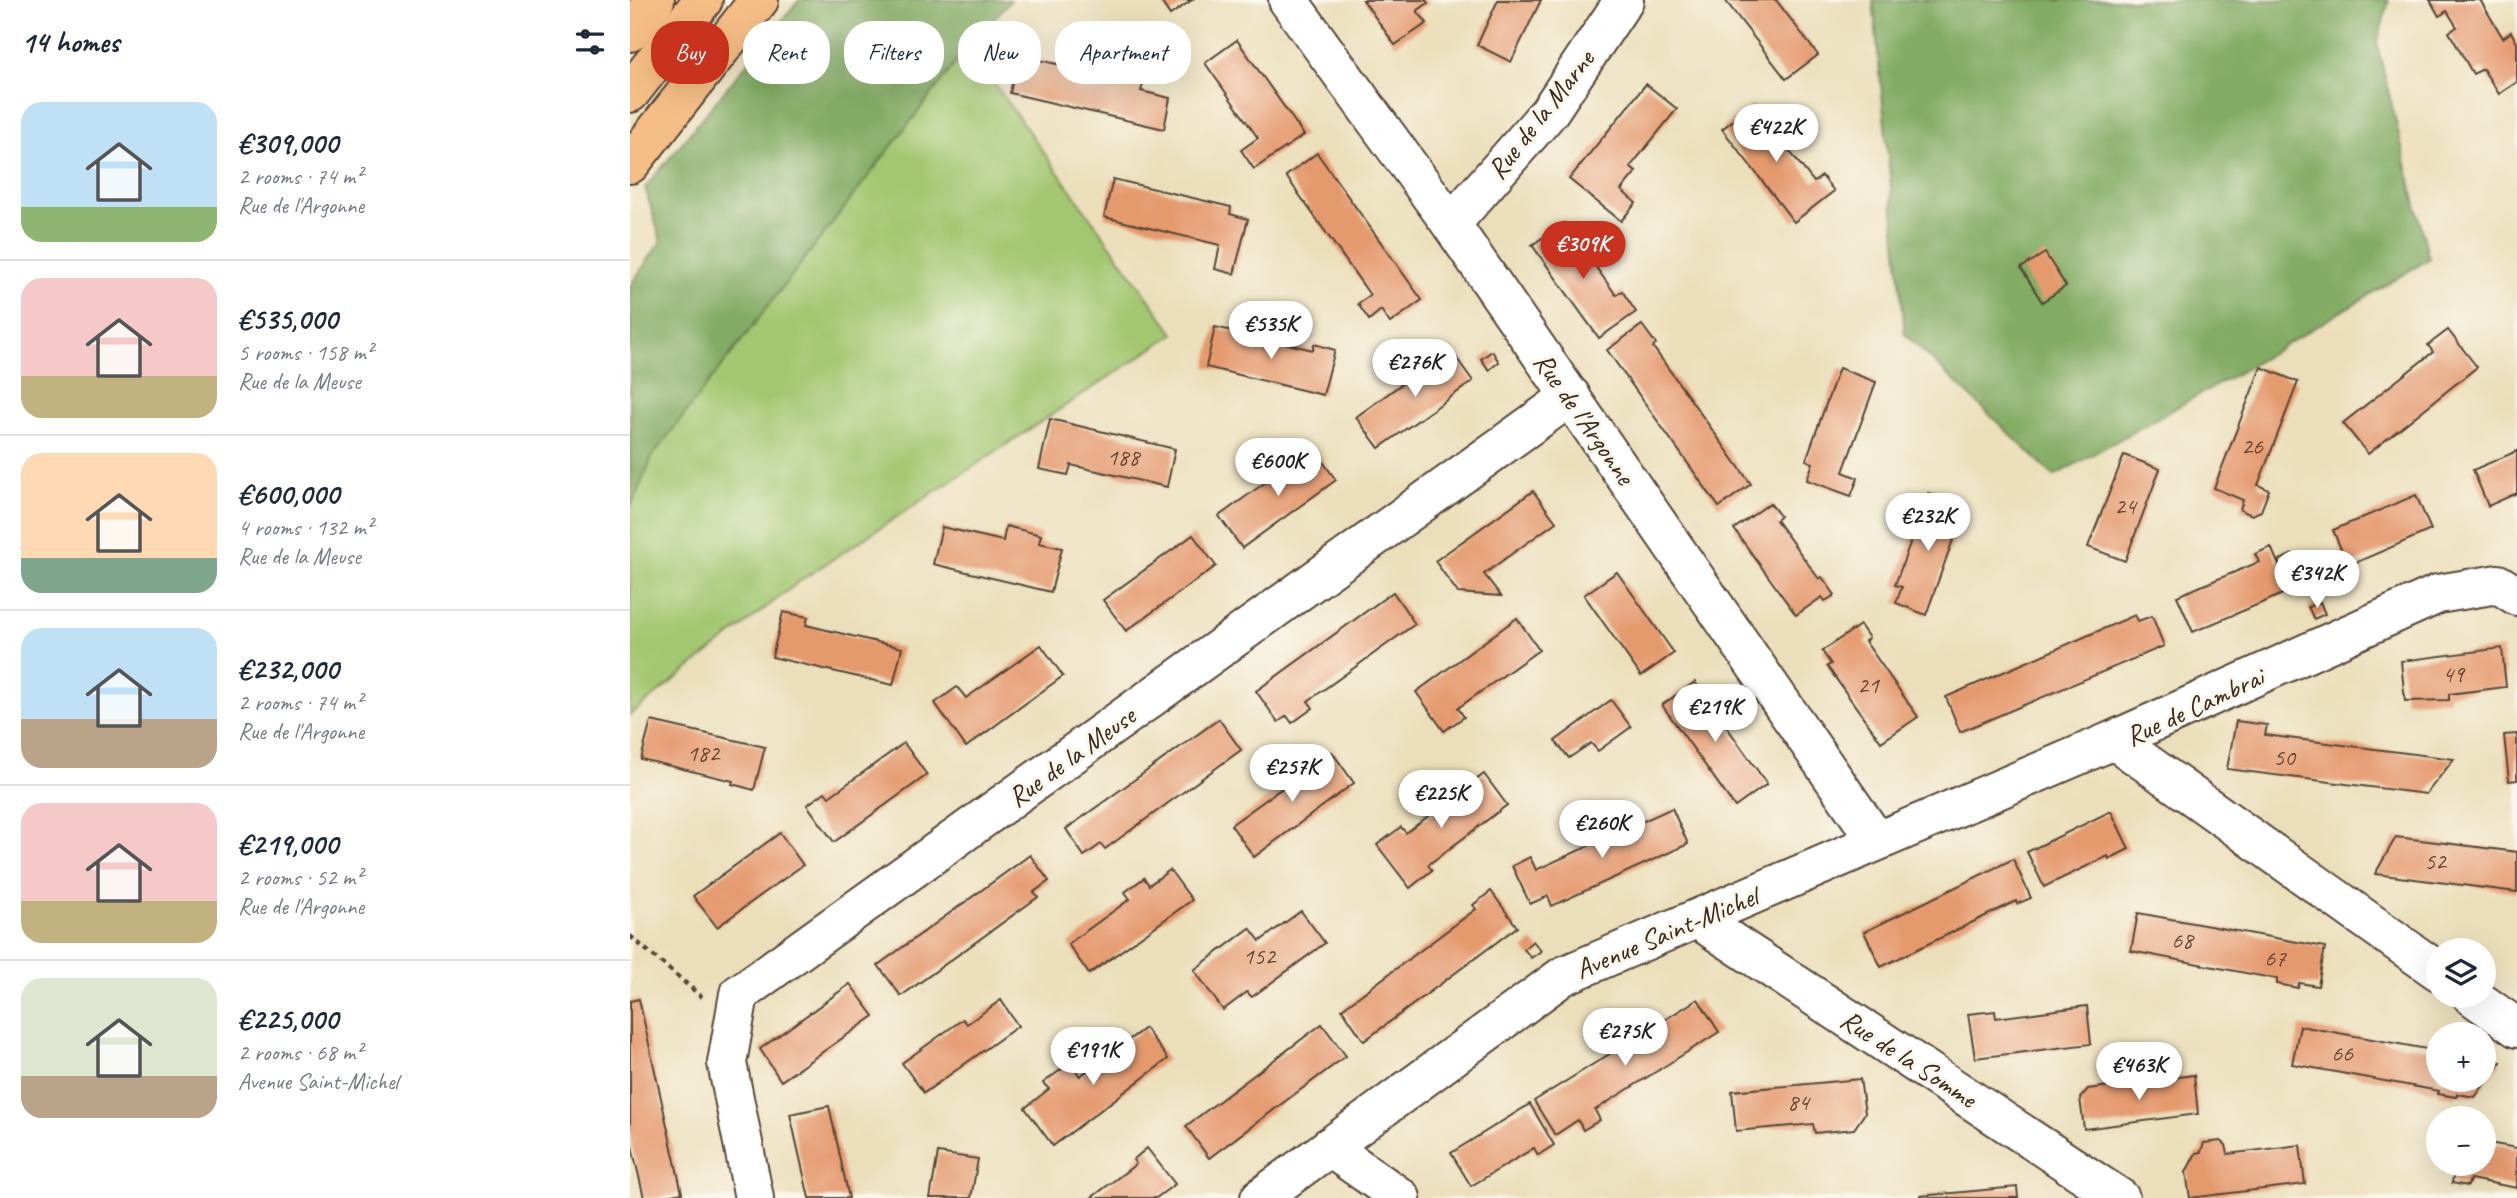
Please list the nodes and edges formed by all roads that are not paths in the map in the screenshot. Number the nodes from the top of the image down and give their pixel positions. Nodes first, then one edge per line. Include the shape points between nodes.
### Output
1 (655, 0) edge
2 (703, 0) edge
3 (759, 0) edge
4 (1287, 0) edge
5 (1624, 0) edge
6 (630, 32) edge
7 (630, 93) edge
8 (630, 164) edge
9 (1451, 225) junction
10 (1571, 396) junction
11 (2517, 596) edge
12 (2114, 740) junction
13 (1876, 840) junction
14 (1697, 919) junction
15 (2426, 962) edge
16 (2490, 1008) edge
17 (2517, 1028) edge
18 (1329, 1147) junction
19 (754, 1198) edge
20 (1261, 1198) edge
21 (1401, 1198) edge
22 (2120, 1198) edge

1 - 6 main road
2 - 7 main road
3 - 8 main road
4 - 9 street, Rue de l'Argonne
5 - 9 street, Rue de la Marne via 1549,112
9 - 10 street, Rue de l'Argonne
10 - 13 street, Rue de l'Argonne
10 - 19 street, Rue de la Meuse via 739,994 727,1063
11 - 12 street, Rue de Cambrai via 2498,583 2438,594
12 - 13 street, Avenue Saint-Michel
12 - 15 street, Rue de Cambrai
13 - 14 street, Avenue Saint-Michel
14 - 18 street, Avenue Saint-Michel via 1563,976
14 - 22 street, Rue de la Somme
16 - 17 street
18 - 20 street, Avenue Saint-Michel
18 - 21 street

